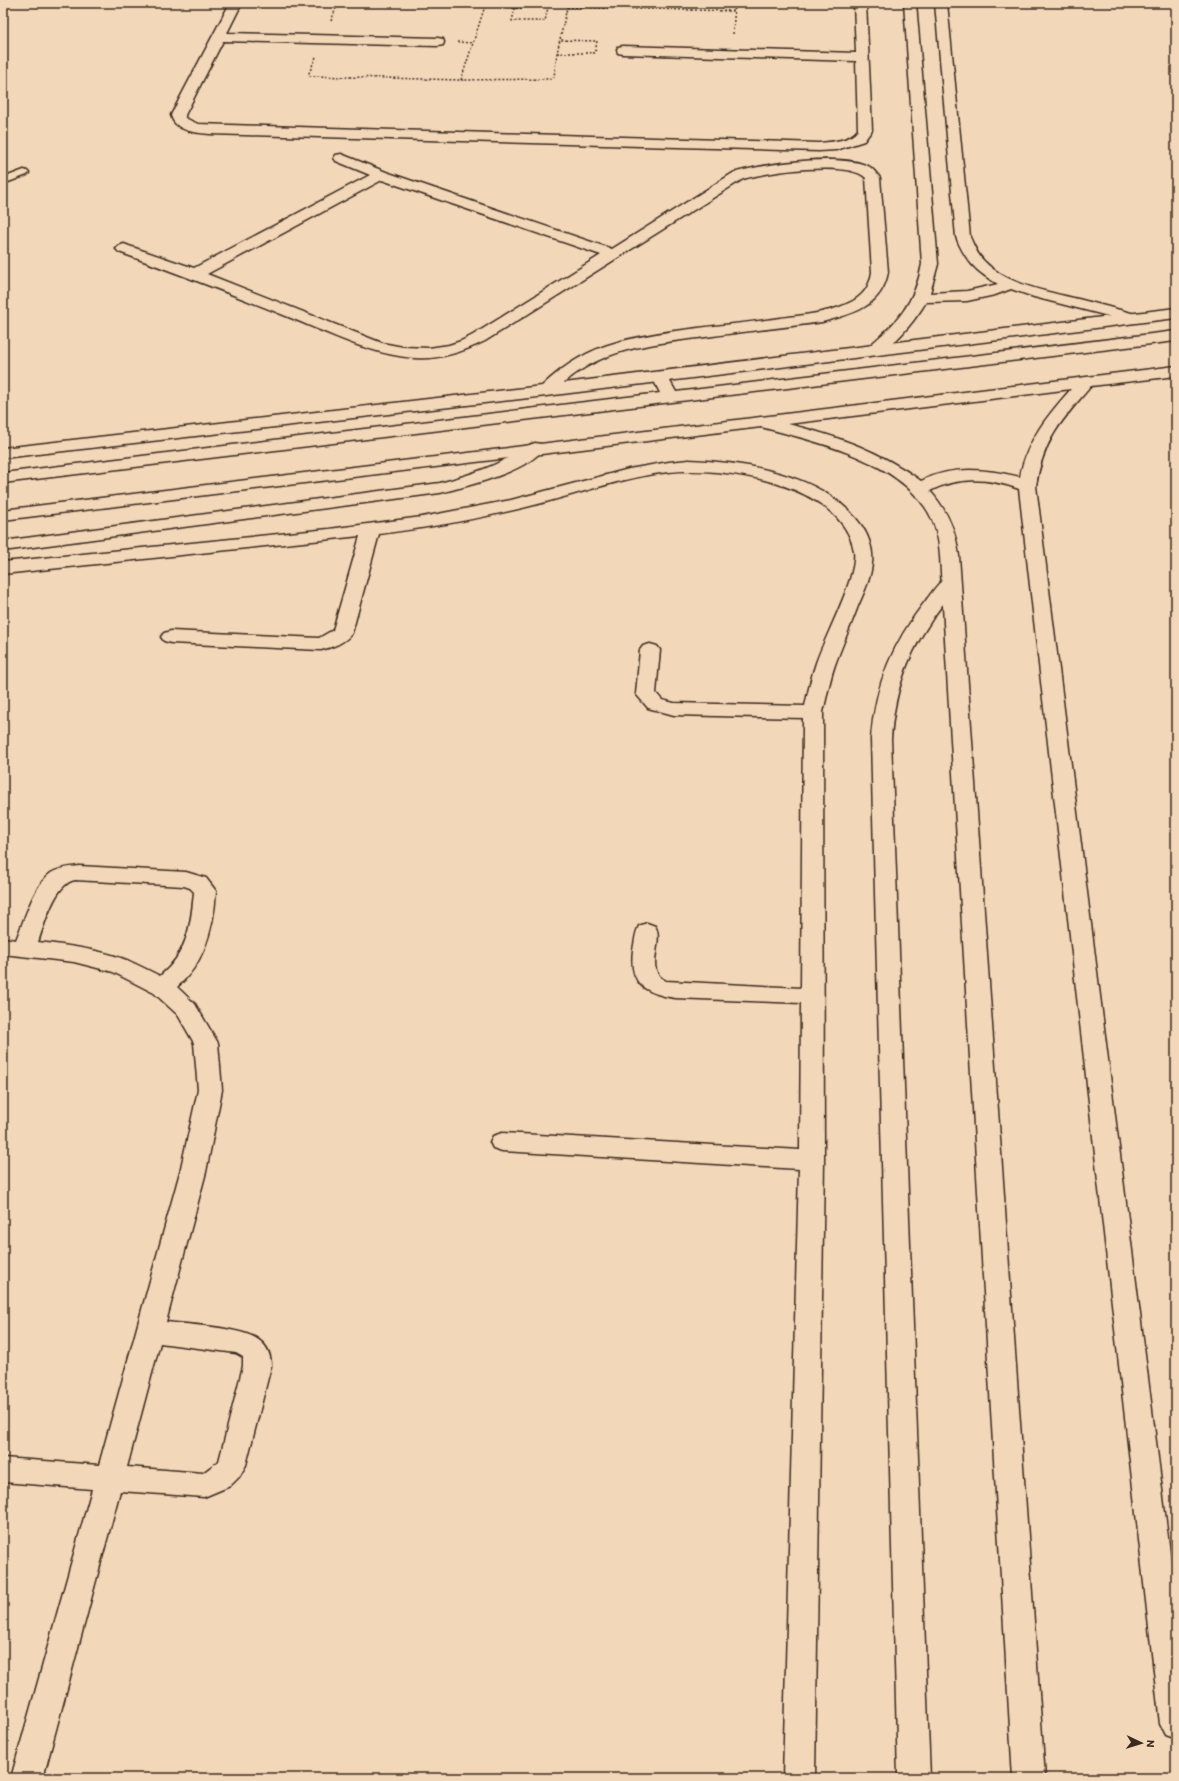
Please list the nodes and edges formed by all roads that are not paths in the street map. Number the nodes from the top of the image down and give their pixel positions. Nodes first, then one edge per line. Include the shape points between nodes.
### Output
1 (236, 3) edge
2 (860, 3) edge
3 (910, 3) edge
4 (941, 3) edge
5 (218, 37) junction
6 (438, 42) dead end
7 (623, 50) dead end
8 (862, 56) junction
9 (341, 158) dead end
10 (24, 173) dead end
11 (381, 175) junction
12 (3, 181) edge
13 (124, 248) dead end
14 (613, 254) junction
15 (195, 274) junction
16 (1011, 284) junction
17 (921, 297) junction
18 (1176, 313) edge
19 (1133, 318) junction
20 (1176, 336) edge
21 (874, 350) junction
22 (1176, 371) edge
23 (660, 377) junction
24 (1086, 382) junction
25 (546, 391) junction
26 (670, 397) junction
27 (761, 422) junction
28 (535, 448) junction
29 (3, 453) edge
30 (3, 478) edge
31 (1027, 486) junction
32 (919, 489) junction
33 (3, 515) edge
34 (371, 530) junction
35 (3, 546) edge
36 (3, 568) edge
37 (951, 582) junction
38 (171, 637) dead end
39 (650, 650) dead end
40 (813, 712) junction
41 (647, 931) dead end
42 (14, 947) edge
43 (162, 987) junction
44 (812, 996) junction
45 (502, 1142) dead end
46 (812, 1160) junction
47 (150, 1331) junction
48 (3, 1470) edge
49 (110, 1478) junction
50 (1176, 1724) edge
51 (27, 1778) edge
52 (799, 1778) edge
53 (914, 1778) edge
54 (1029, 1778) edge

1 - 5 street
2 - 8 street
3 - 17 street via 930,264
4 - 16 street via 965,245 976,261
5 - 6 street
5 - 8 street via 178,115 179,120 196,129 836,146 859,138 865,130
7 - 8 street
9 - 11 street
10 - 12 lane
11 - 14 street
11 - 15 street
13 - 15 street
14 - 15 street via 463,347 419,354 396,352 376,346
14 - 25 street via 738,176 748,173 783,166 846,165 864,170 872,178 880,282 867,299 839,313 822,317 635,341 582,362 556,380
16 - 17 street via 991,292 965,297
16 - 19 street via 1045,296
17 - 21 street via 906,321
18 - 19 street
19 - 21 street
20 - 26 street
21 - 23 street
22 - 24 street
23 - 25 street
23 - 26 street
24 - 27 street
24 - 31 street via 1041,437 1029,469
25 - 29 street
26 - 30 street
27 - 28 street
27 - 32 street via 851,448 889,466
28 - 33 street
28 - 35 street via 494,472 440,488
31 - 32 street via 1016,481 989,476 962,475 937,480
31 - 50 street
32 - 37 street via 939,516 945,530
34 - 36 street
34 - 38 street via 342,633 334,640 321,644
34 - 40 street via 507,506 658,467 734,468 802,487 837,509 858,535 863,550 860,579 826,664
37 - 53 street via 928,609 909,638 894,670 885,703 881,739
37 - 54 street
39 - 40 street via 646,694 660,706 674,709
40 - 44 street
41 - 44 street via 643,971 646,979 663,989
42 - 43 street via 74,954 120,966
42 - 43 street via 48,890 56,880 70,874 186,879 198,883 205,891 204,901 194,945 183,968
43 - 47 street via 187,1010 206,1043 210,1090 193,1172
44 - 46 street
45 - 46 street
46 - 52 street
47 - 49 street
47 - 49 street via 237,1342 254,1350 258,1358 257,1366 232,1465 226,1474 204,1485
48 - 49 street
49 - 51 street

